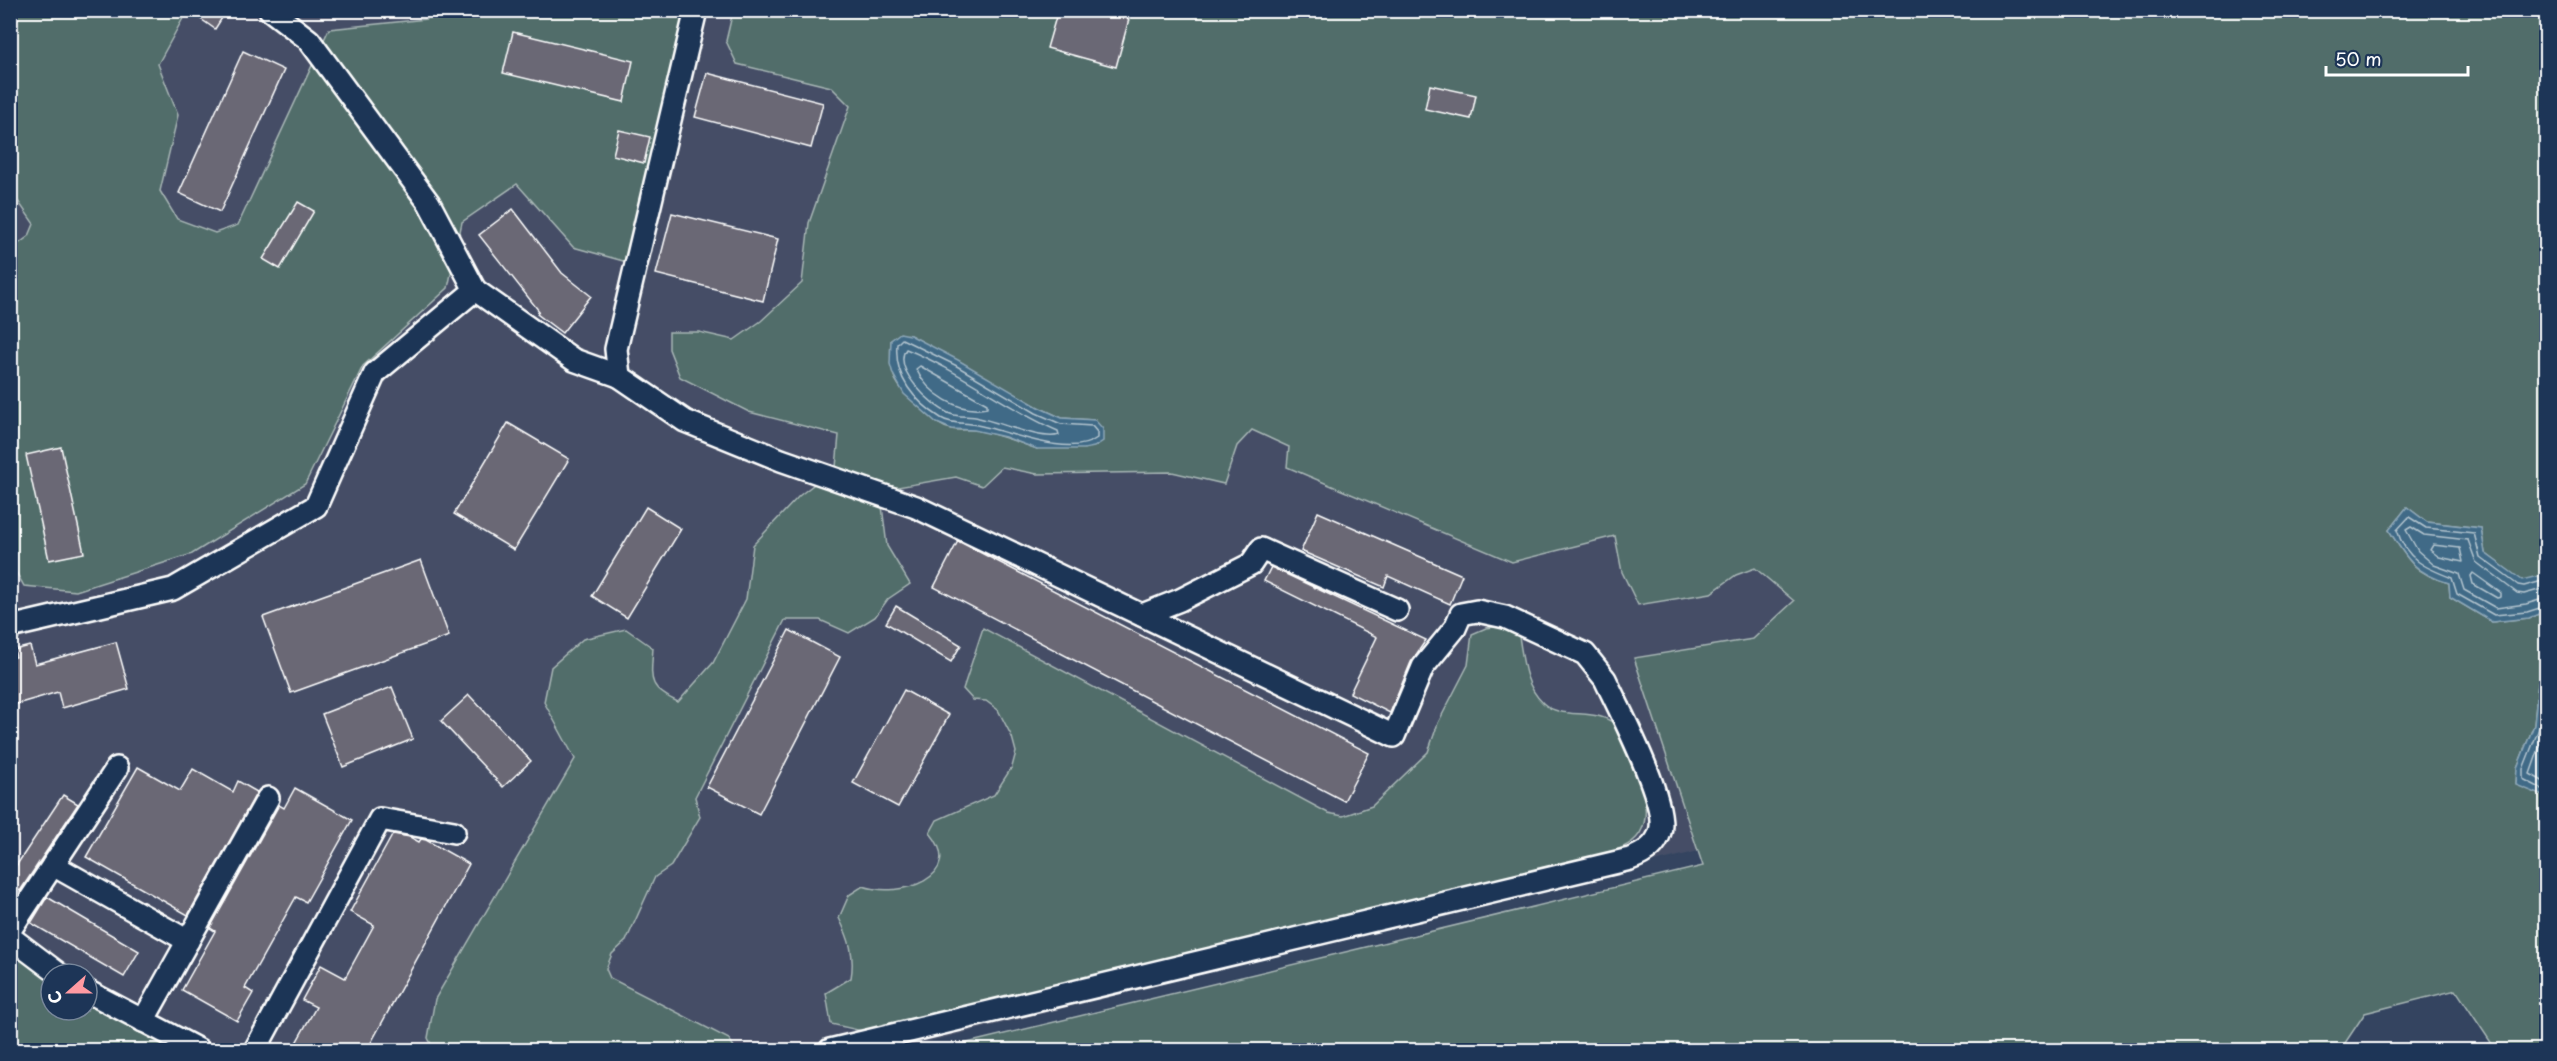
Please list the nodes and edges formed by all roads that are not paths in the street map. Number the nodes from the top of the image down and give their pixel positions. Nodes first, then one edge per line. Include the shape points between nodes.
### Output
1 (270, 10) edge
2 (696, 10) edge
3 (475, 290) junction
4 (619, 376) junction
5 (1397, 610) dead end
6 (1142, 615) junction
7 (10, 627) edge
8 (117, 768) dead end
9 (268, 798) dead end
10 (454, 832) dead end
11 (53, 865) junction
12 (10, 930) edge
13 (10, 937) edge
14 (188, 941) junction
15 (43, 962) edge
16 (99, 997) edge
17 (143, 1021) junction
18 (199, 1050) edge
19 (255, 1050) edge
20 (830, 1050) edge

1 - 3 lane via 309,40 422,193
2 - 4 lane via 616,349
3 - 4 lane via 574,360
3 - 7 lane via 375,373 316,506 173,589
4 - 6 lane via 685,421 781,460 916,507
5 - 6 lane via 1261,549 1251,564
6 - 20 lane via 1394,736 1423,667 1455,628 1461,614 1477,611 1505,617 1585,654 1597,665 1659,801 1661,830 1648,849 1630,859
8 - 11 lane
9 - 14 lane
10 - 19 lane via 380,819
11 - 12 lane
11 - 14 lane
13 - 15 lane
14 - 17 lane
16 - 17 lane
17 - 18 lane

